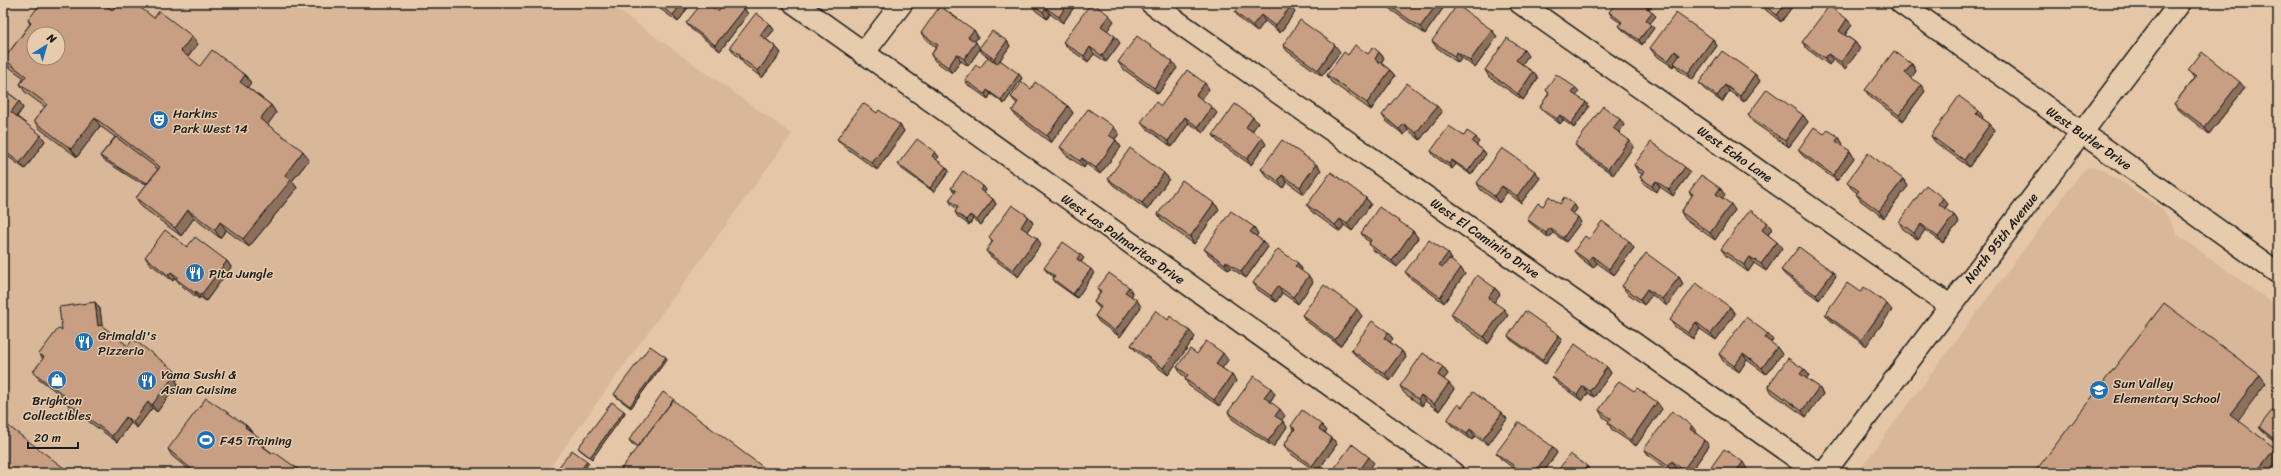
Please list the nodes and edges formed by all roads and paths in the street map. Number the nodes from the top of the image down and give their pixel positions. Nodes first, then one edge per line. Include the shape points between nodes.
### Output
1 (794, 3) edge
2 (902, 3) edge
3 (1151, 3) edge
4 (1520, 3) edge
5 (1900, 3) edge
6 (2180, 3) edge
7 (863, 54) junction
8 (2083, 132) junction
9 (2278, 273) edge
10 (1949, 305) junction
11 (1453, 473) edge
12 (1818, 473) edge
13 (1824, 473) edge

1 - 7 street, West Las Palmaritas Drive
2 - 7 street
3 - 12 street, West El Caminito Drive
4 - 10 street, West Echo Lane
5 - 8 street, West Butler Drive
6 - 8 street, North 95th Avenue
7 - 11 street, West Las Palmaritas Drive
8 - 9 street, West Butler Drive
8 - 10 street, North 95th Avenue
10 - 13 street, North 95th Avenue

